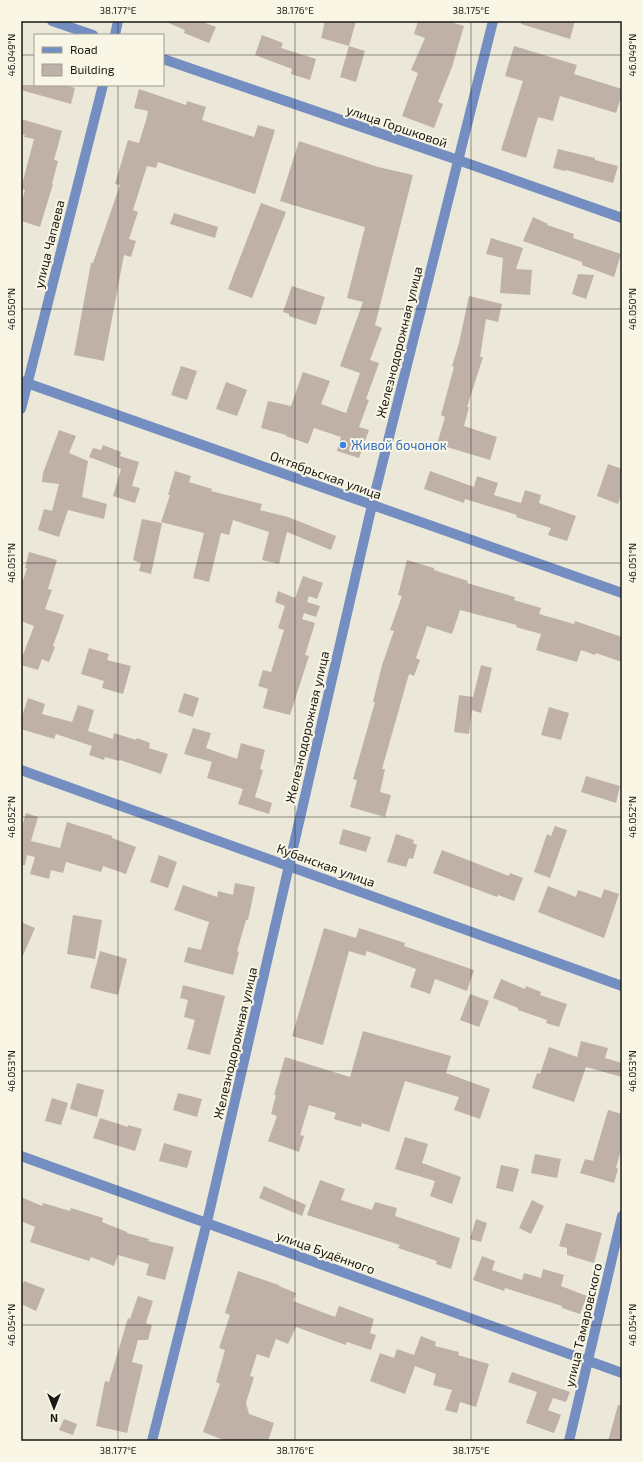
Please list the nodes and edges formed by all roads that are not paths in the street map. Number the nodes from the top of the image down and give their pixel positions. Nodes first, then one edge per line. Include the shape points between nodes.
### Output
1 (52, 21) edge
2 (118, 21) edge
3 (493, 21) edge
4 (89, 34) edge
5 (115, 34) edge
6 (164, 59) edge
7 (103, 86) edge
8 (458, 160) junction
9 (622, 218) edge
10 (24, 382) edge
11 (21, 409) edge
12 (372, 505) junction
13 (622, 593) edge
14 (21, 770) edge
15 (289, 866) junction
16 (622, 986) edge
17 (21, 1156) edge
18 (622, 1216) edge
19 (207, 1222) junction
20 (587, 1360) junction
21 (622, 1373) edge
22 (152, 1441) edge
23 (569, 1441) edge

1 - 4 street
2 - 5 street
3 - 8 street, Железнодорожная улица
6 - 8 street, улица Горшковой
7 - 10 street, улица Чапаева
8 - 9 street, улица Горшковой
8 - 12 street, Железнодорожная улица
10 - 11 street, улица Чапаева
10 - 12 street, Октябрьская улица
12 - 13 street, Октябрьская улица
12 - 15 street, Железнодорожная улица
14 - 15 street, Кубанская улица
15 - 16 street, Кубанская улица
15 - 19 street, Железнодорожная улица
17 - 19 street, улица Будённого
18 - 20 street, улица Тамаровского
19 - 20 street, улица Будённого
19 - 22 street, Железнодорожная улица
20 - 21 street, улица Будённого
20 - 23 street, улица Тамаровского

